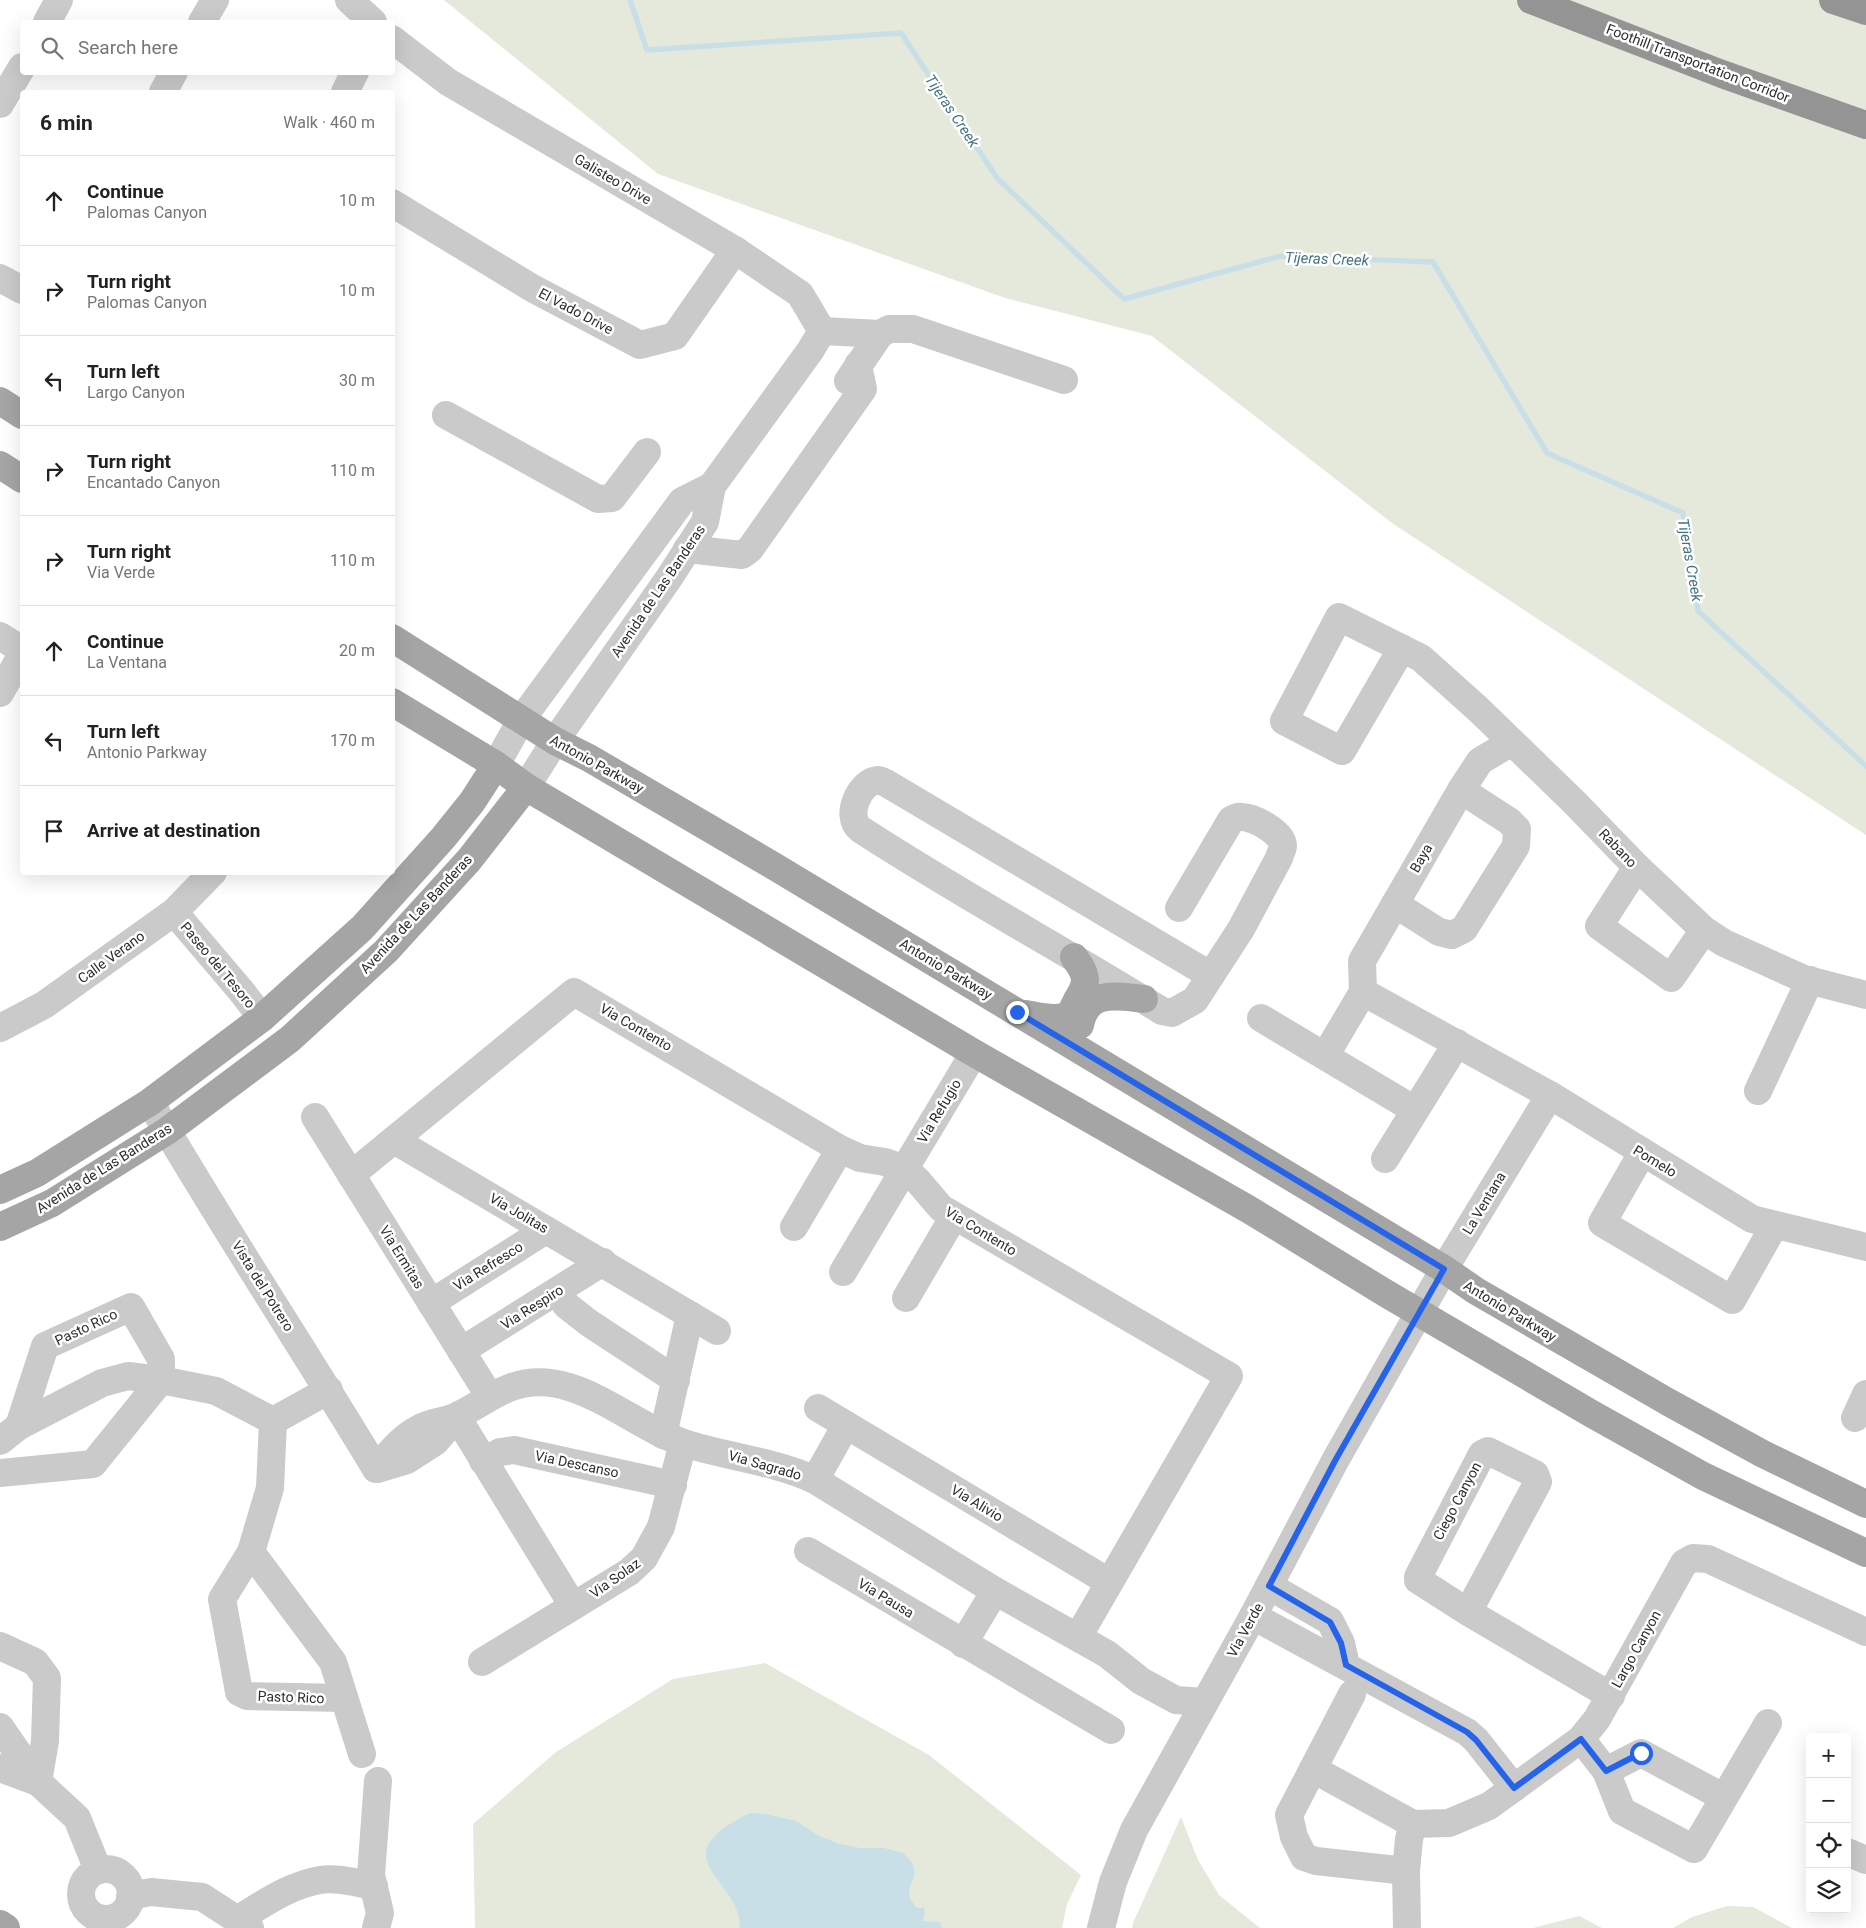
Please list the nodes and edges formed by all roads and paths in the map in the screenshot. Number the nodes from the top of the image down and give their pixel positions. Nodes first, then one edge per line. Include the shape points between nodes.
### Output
1 (58, 0) edge
2 (215, 0) edge
3 (349, 0) edge
4 (1531, 0) edge
5 (1833, 0) edge
6 (1866, 11) edge
7 (48, 20) edge
8 (203, 20) edge
9 (371, 20) edge
10 (395, 41) edge
11 (20, 70) edge
12 (172, 75) edge
13 (354, 75) edge
14 (164, 90) edge
15 (346, 90) edge
16 (0, 104) edge
17 (1866, 125) edge
18 (395, 205) edge
19 (736, 250) junction
20 (0, 278) edge
21 (20, 289) edge
22 (822, 331) junction
23 (880, 334) junction
24 (1064, 380) dead end
25 (0, 401) edge
26 (20, 414) edge
27 (446, 415) dead end
28 (647, 452) dead end
29 (0, 466) edge
30 (20, 478) edge
31 (712, 486) junction
32 (688, 549) junction
33 (0, 636) edge
34 (395, 640) edge
35 (1402, 648) junction
36 (20, 649) edge
37 (20, 658) edge
38 (0, 693) edge
39 (395, 704) edge
40 (522, 720) junction
41 (555, 741) junction
42 (1512, 742) junction
43 (496, 765) junction
44 (526, 787) junction
45 (1461, 790) junction
46 (1636, 867) junction
47 (211, 875) edge
48 (1395, 904) junction
49 (1179, 908) dead end
50 (174, 912) junction
51 (1704, 930) junction
52 (1074, 957) junction
53 (1210, 975) junction
54 (1810, 980) junction
55 (1364, 992) junction
56 (1866, 995) edge
57 (1144, 1000) junction
58 (1017, 1012) junction
59 (262, 1018) junction
60 (1261, 1018) dead end
61 (0, 1028) edge
62 (1457, 1043) junction
63 (974, 1053) junction
64 (1325, 1056) junction
65 (1092, 1057) junction
66 (1758, 1091) dead end
67 (1550, 1095) junction
68 (150, 1102) junction
69 (1415, 1110) junction
70 (314, 1117) dead end
71 (167, 1131) junction
72 (394, 1140) junction
73 (840, 1149) junction
74 (1642, 1153) junction
75 (1385, 1159) dead end
76 (904, 1169) junction
77 (351, 1175) junction
78 (0, 1190) edge
79 (954, 1216) junction
80 (1774, 1226) junction
81 (0, 1227) edge
82 (794, 1228) dead end
83 (546, 1230) junction
84 (1866, 1247) edge
85 (603, 1262) junction
86 (1444, 1269) junction
87 (843, 1272) dead end
88 (557, 1291) junction
89 (906, 1298) dead end
90 (431, 1303) junction
91 (1419, 1312) junction
92 (690, 1315) junction
93 (717, 1331) dead end
94 (461, 1351) junction
95 (161, 1380) junction
96 (676, 1380) junction
97 (329, 1390) junction
98 (490, 1397) junction
99 (818, 1408) dead end
100 (457, 1417) junction
101 (273, 1421) junction
102 (846, 1426) junction
103 (9, 1434) edge
104 (673, 1439) junction
105 (484, 1461) junction
106 (376, 1469) joint
107 (0, 1473) edge
108 (815, 1480) junction
109 (673, 1485) junction
110 (1866, 1504) edge
111 (808, 1551) dead end
112 (252, 1552) junction
113 (1866, 1553) edge
114 (1109, 1582) junction
115 (1269, 1586) junction
116 (995, 1591) junction
117 (573, 1606) junction
118 (1468, 1612) junction
119 (1253, 1616) junction
120 (1866, 1632) edge
121 (1078, 1637) junction
122 (963, 1644) junction
123 (0, 1646) edge
124 (482, 1662) dead end
125 (1346, 1665) junction
126 (1352, 1694) dead end
127 (1610, 1696) junction
128 (344, 1698) junction
129 (1204, 1702) junction
130 (1768, 1723) dead end
131 (0, 1727) edge
132 (1110, 1730) dead end
133 (1581, 1739) junction
134 (362, 1754) dead end
135 (0, 1768) edge
136 (1313, 1769) junction
137 (1606, 1771) junction
138 (378, 1781) dead end
139 (38, 1782) junction
140 (1514, 1788) junction
141 (1723, 1797) junction
142 (1414, 1824) junction
143 (1851, 1854) edge
144 (1866, 1860) edge
145 (98, 1870) junction
146 (1406, 1871) junction
147 (374, 1886) junction
148 (130, 1896) junction
149 (91, 1922) edge
150 (0, 1924) edge
151 (244, 1924) edge
152 (6, 1928) edge
153 (376, 1928) edge
154 (1101, 1928) edge
155 (1407, 1928) edge

1 - 7 street
2 - 8 street
3 - 9 street
4 - 17 highway, Foothill Transportation Corridor via 1722,74
5 - 6 highway
10 - 19 street, Galisteo Drive via 448,82
11 - 16 street
12 - 14 street
13 - 15 street
18 - 19 street, El Vado Drive via 532,288 640,345 675,336
19 - 22 street, Galisteo Drive via 800,294
20 - 21 street
22 - 23 street
22 - 31 street, Avenida de Las Banderas
23 - 24 street via 889,329 913,329
23 - 32 street via 858,366 862,389 750,549 742,555
25 - 26 main road
27 - 28 street via 598,499 612,498
29 - 30 main road
31 - 32 street, Avenida de Las Banderas via 705,522
31 - 40 street, Avenida de Las Banderas via 682,501
32 - 41 street, Avenida de Las Banderas
33 - 36 street
34 - 40 main road, Antonio Parkway
35 - 35 street, Rabano via 1339,617 1284,721 1342,751
35 - 42 street, Rabano via 1422,658
37 - 38 street
39 - 43 main road
40 - 41 main road, Antonio Parkway
40 - 43 street, Avenida de Las Banderas
41 - 44 street, Avenida de Las Banderas
41 - 58 main road, Antonio Parkway via 772,865
42 - 45 street, Baya via 1480,761
42 - 46 street, Rabano
43 - 44 main road
43 - 59 main road, Avenida de Las Banderas via 443,838 362,928
44 - 63 main road
44 - 71 main road, Avenida de Las Banderas via 469,860 386,951 290,1039
45 - 48 street, Baya
45 - 48 street via 1517,829 1516,846 1464,929 1452,935 1439,932
46 - 51 street, Rabano
46 - 51 street via 1599,926 1670,978
47 - 50 street, Calle Verano
48 - 55 street, Baya via 1362,960
49 - 53 street via 1230,820 1244,816 1280,836 1283,847 1279,858 1241,929
50 - 59 street, Paseo del Tesoro
50 - 61 street, Calle Verano via 44,1005
51 - 54 street, Rabano via 1764,962
52 - 53 street via 908,861 860,829 854,824 852,814 861,792 878,780 886,783
52 - 57 street
52 - 58 main road via 1087,981 1069,1014 1042,1017
53 - 57 street via 1195,1000 1172,1013
54 - 56 street, Rabano
54 - 66 street
55 - 62 street, Pomelo
55 - 64 street
57 - 65 main road via 1116,996 1101,997 1091,1002 1081,1017 1080,1025
58 - 65 main road, Antonio Parkway
59 - 68 main road, Avenida de Las Banderas
60 - 64 street
62 - 67 street, Pomelo
62 - 69 street
63 - 76 street, Via Refugio
63 - 91 main road via 1248,1209
64 - 69 street
65 - 86 main road, Antonio Parkway
67 - 74 street, Pomelo
67 - 86 street, La Ventana
68 - 71 street, Vista del Potrero
68 - 78 main road, Avenida de Las Banderas via 37,1173
69 - 75 street
70 - 77 street, Via Ermitas
71 - 81 main road, Avenida de Las Banderas via 52,1203
71 - 97 street, Vista del Potrero
72 - 73 street, Via Contento via 574,992
72 - 77 street
72 - 83 street, Via Jolitas
73 - 76 street, Via Contento via 860,1158
73 - 82 street
74 - 80 street, Pomelo via 1752,1219
74 - 80 street via 1602,1223 1732,1300
76 - 79 street, Via Contento via 941,1208
76 - 87 street, Via Refugio
77 - 90 street, Via Ermitas
79 - 89 street
79 - 114 street, Via Contento via 1229,1376
80 - 84 street, Pomelo
83 - 85 street, Via Jolitas
83 - 90 street, Via Refresco
85 - 88 street, Via Respiro
85 - 92 street, Via Jolitas
86 - 91 street, La Ventana
86 - 110 main road, Antonio Parkway via 1476,1292 1668,1402
88 - 94 street, Via Respiro
88 - 96 street via 566,1305 589,1323
90 - 94 street, Via Ermitas
91 - 113 main road via 1703,1476
91 - 115 street, Via Verde
92 - 93 street, Via Jolitas
92 - 96 street
94 - 98 street, Via Ermitas
95 - 101 street, Pasto Rico via 216,1391
95 - 103 street, Pasto Rico via 128,1376 102,1382
95 - 103 street, Pasto Rico via 161,1360 131,1307 45,1346
95 - 107 street via 93,1464
96 - 104 street
97 - 101 street
97 - 106 street, Vista del Potrero
98 - 100 street, Via Sagrado
98 - 104 street, Via Sagrado via 526,1383 560,1384 575,1388
99 - 102 street, Via Alivio
100 - 105 street
100 - 106 street, Via Sagrado via 435,1442 408,1460
101 - 112 street, Pasto Rico via 270,1488
102 - 108 street
102 - 114 street, Via Alivio
104 - 108 street, Via Sagrado via 784,1468
104 - 109 street, Via Solaz
105 - 109 street, Via Descanso via 500,1452 514,1450
105 - 117 street
108 - 116 street, Via Sagrado
109 - 117 street, Via Solaz via 661,1527 644,1558 629,1572
111 - 122 street, Via Pausa
112 - 128 street, Pasto Rico via 333,1662
112 - 128 street, Pasto Rico via 222,1599 239,1692 247,1696
114 - 121 street, Via Contento
115 - 119 street, Via Verde
115 - 125 street via 1330,1622 1341,1643
116 - 121 street, Via Sagrado
116 - 122 street
117 - 124 street, Via Solaz
118 - 118 street, Ciego Canyon via 1421,1583 1418,1577 1482,1454 1488,1451 1535,1474 1538,1482
118 - 127 street, Ciego Canyon
119 - 125 street
119 - 129 street, Via Verde
120 - 127 street, Largo Canyon via 1708,1559 1693,1558 1684,1563
121 - 129 street, Via Sagrado via 1107,1654 1154,1667 1184,1684
122 - 132 street, Via Pausa
123 - 139 street via 35,1662 47,1678 45,1741
125 - 140 street via 1467,1732
126 - 136 street
127 - 133 street, Largo Canyon
128 - 134 street, Pasto Rico
129 - 154 street, Via Verde via 1134,1830 1113,1882
130 - 141 street
131 - 139 street
133 - 137 street
133 - 140 street, Largo Canyon
135 - 139 street
136 - 142 street, Largo Canyon
136 - 146 street via 1288,1816 1304,1857
137 - 141 street via 1641,1753
137 - 141 street via 1622,1812 1694,1849
138 - 147 street via 371,1875
139 - 145 street via 77,1818
140 - 142 street, Largo Canyon via 1489,1806 1449,1824
142 - 146 street
143 - 144 street
145 - 148 street via 117,1871 129,1886
145 - 149 street via 90,1875 81,1892
146 - 155 street
147 - 151 street via 321,1880 289,1890
147 - 153 street via 380,1913
148 - 149 street via 122,1913 114,1918
148 - 151 street via 151,1892 202,1897
150 - 152 main road

